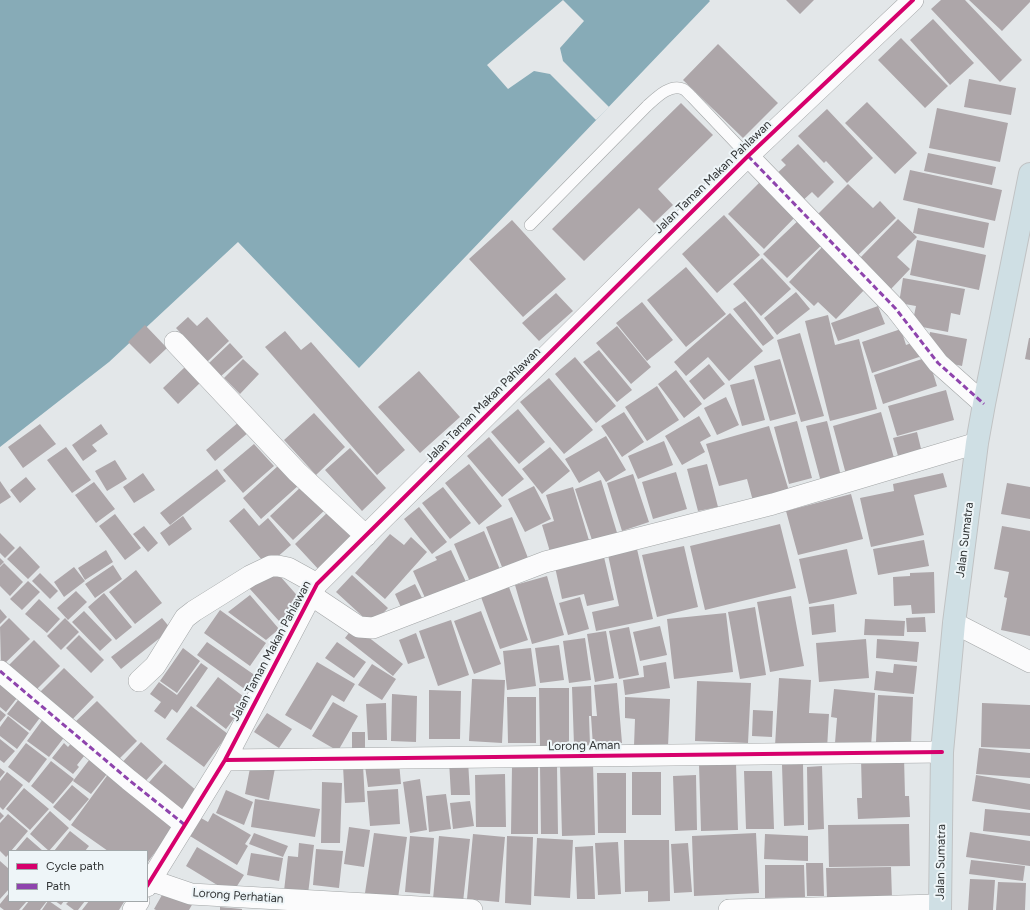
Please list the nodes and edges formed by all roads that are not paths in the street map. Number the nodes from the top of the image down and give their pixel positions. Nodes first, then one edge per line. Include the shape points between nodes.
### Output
1 (913, 0) edge
2 (748, 156) junction
3 (1030, 174) edge
4 (530, 225) dead end
5 (175, 342) dead end
6 (984, 404) junction
7 (977, 443) junction
8 (366, 536) junction
9 (314, 589) junction
10 (954, 623) junction
11 (1030, 662) edge
12 (0, 671) edge
13 (139, 682) dead end
14 (942, 752) junction
15 (225, 760) junction
16 (185, 825) junction
17 (149, 883) edge
18 (940, 908) edge
19 (472, 910) edge
20 (729, 910) edge

1 - 2 street, Jalan Taman Makan Pahlawan
2 - 4 lane via 692,97 682,89 675,88 663,92 641,112
2 - 6 street via 896,309 938,363
2 - 8 street, Jalan Taman Makan Pahlawan
3 - 6 highway, Jalan Sumatra
5 - 8 street via 297,472
6 - 7 highway, Jalan Sumatra
7 - 9 street via 773,504 545,562 373,628 359,627
7 - 10 highway, Jalan Sumatra
8 - 9 street, Jalan Taman Makan Pahlawan
9 - 13 street via 288,568 272,566 250,576 185,618 154,666
9 - 15 street, Jalan Taman Makan Pahlawan
10 - 11 street
10 - 14 highway, Jalan Sumatra
12 - 16 street
14 - 15 street, Lorong Aman
14 - 18 highway, Jalan Sumatra
15 - 16 street, Jalan Taman Makan Pahlawan
16 - 17 street, Jalan Taman Makan Pahlawan
17 - 19 street, Lorong Perhatian via 191,894
18 - 20 street

